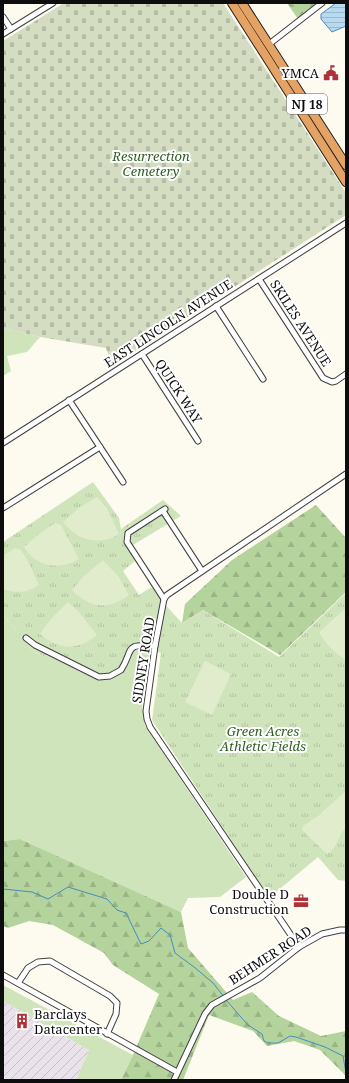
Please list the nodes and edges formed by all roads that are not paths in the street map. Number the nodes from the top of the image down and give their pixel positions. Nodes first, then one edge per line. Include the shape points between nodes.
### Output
1 (53, 3) edge
2 (232, 3) edge
3 (242, 3) edge
4 (322, 3) edge
5 (3, 17) edge
6 (11, 29) junction
7 (3, 34) edge
8 (268, 44) junction
9 (346, 164) edge
10 (346, 182) edge
11 (346, 222) edge
12 (259, 278) junction
13 (216, 306) junction
14 (142, 354) junction
15 (346, 374) edge
16 (263, 379) dead end
17 (69, 400) junction
18 (198, 441) dead end
19 (3, 443) edge
20 (100, 446) junction
21 (346, 474) edge
22 (122, 482) dead end
23 (3, 508) edge
24 (202, 571) junction
25 (164, 599) junction
26 (26, 638) dead end
27 (155, 646) junction
28 (346, 930) edge
29 (299, 947) junction
30 (3, 975) edge
31 (18, 983) junction
32 (107, 1034) junction
33 (177, 1072) junction
34 (174, 1080) edge

1 - 6 street
2 - 10 highway, NJ 18
3 - 8 highway, NJ 18
4 - 8 street
5 - 6 street
6 - 7 street
8 - 9 highway, NJ 18
11 - 12 street, EAST LINCOLN AVENUE
12 - 13 street, EAST LINCOLN AVENUE
12 - 15 street, SKILES AVENUE via 323,378 332,382
13 - 14 street, EAST LINCOLN AVENUE
13 - 16 street
14 - 17 street, EAST LINCOLN AVENUE
14 - 18 street, QUICK WAY
17 - 19 street, EAST LINCOLN AVENUE
17 - 20 street
20 - 22 street
20 - 23 street
21 - 24 street
24 - 25 street
24 - 25 street via 164,510 128,533 127,542
25 - 27 street, SIDNEY ROAD
26 - 27 street via 35,645 99,676 110,676 120,670 128,653 134,647
27 - 29 street, SIDNEY ROAD via 146,711 150,727
28 - 29 street, BEHMER ROAD via 322,934
29 - 33 street, BEHMER ROAD via 260,978 212,1005
30 - 31 street
31 - 32 street
31 - 32 street via 28,968 38,962 50,961 110,996 117,1003 114,1022
32 - 33 street
33 - 34 street, BEHMER ROAD

